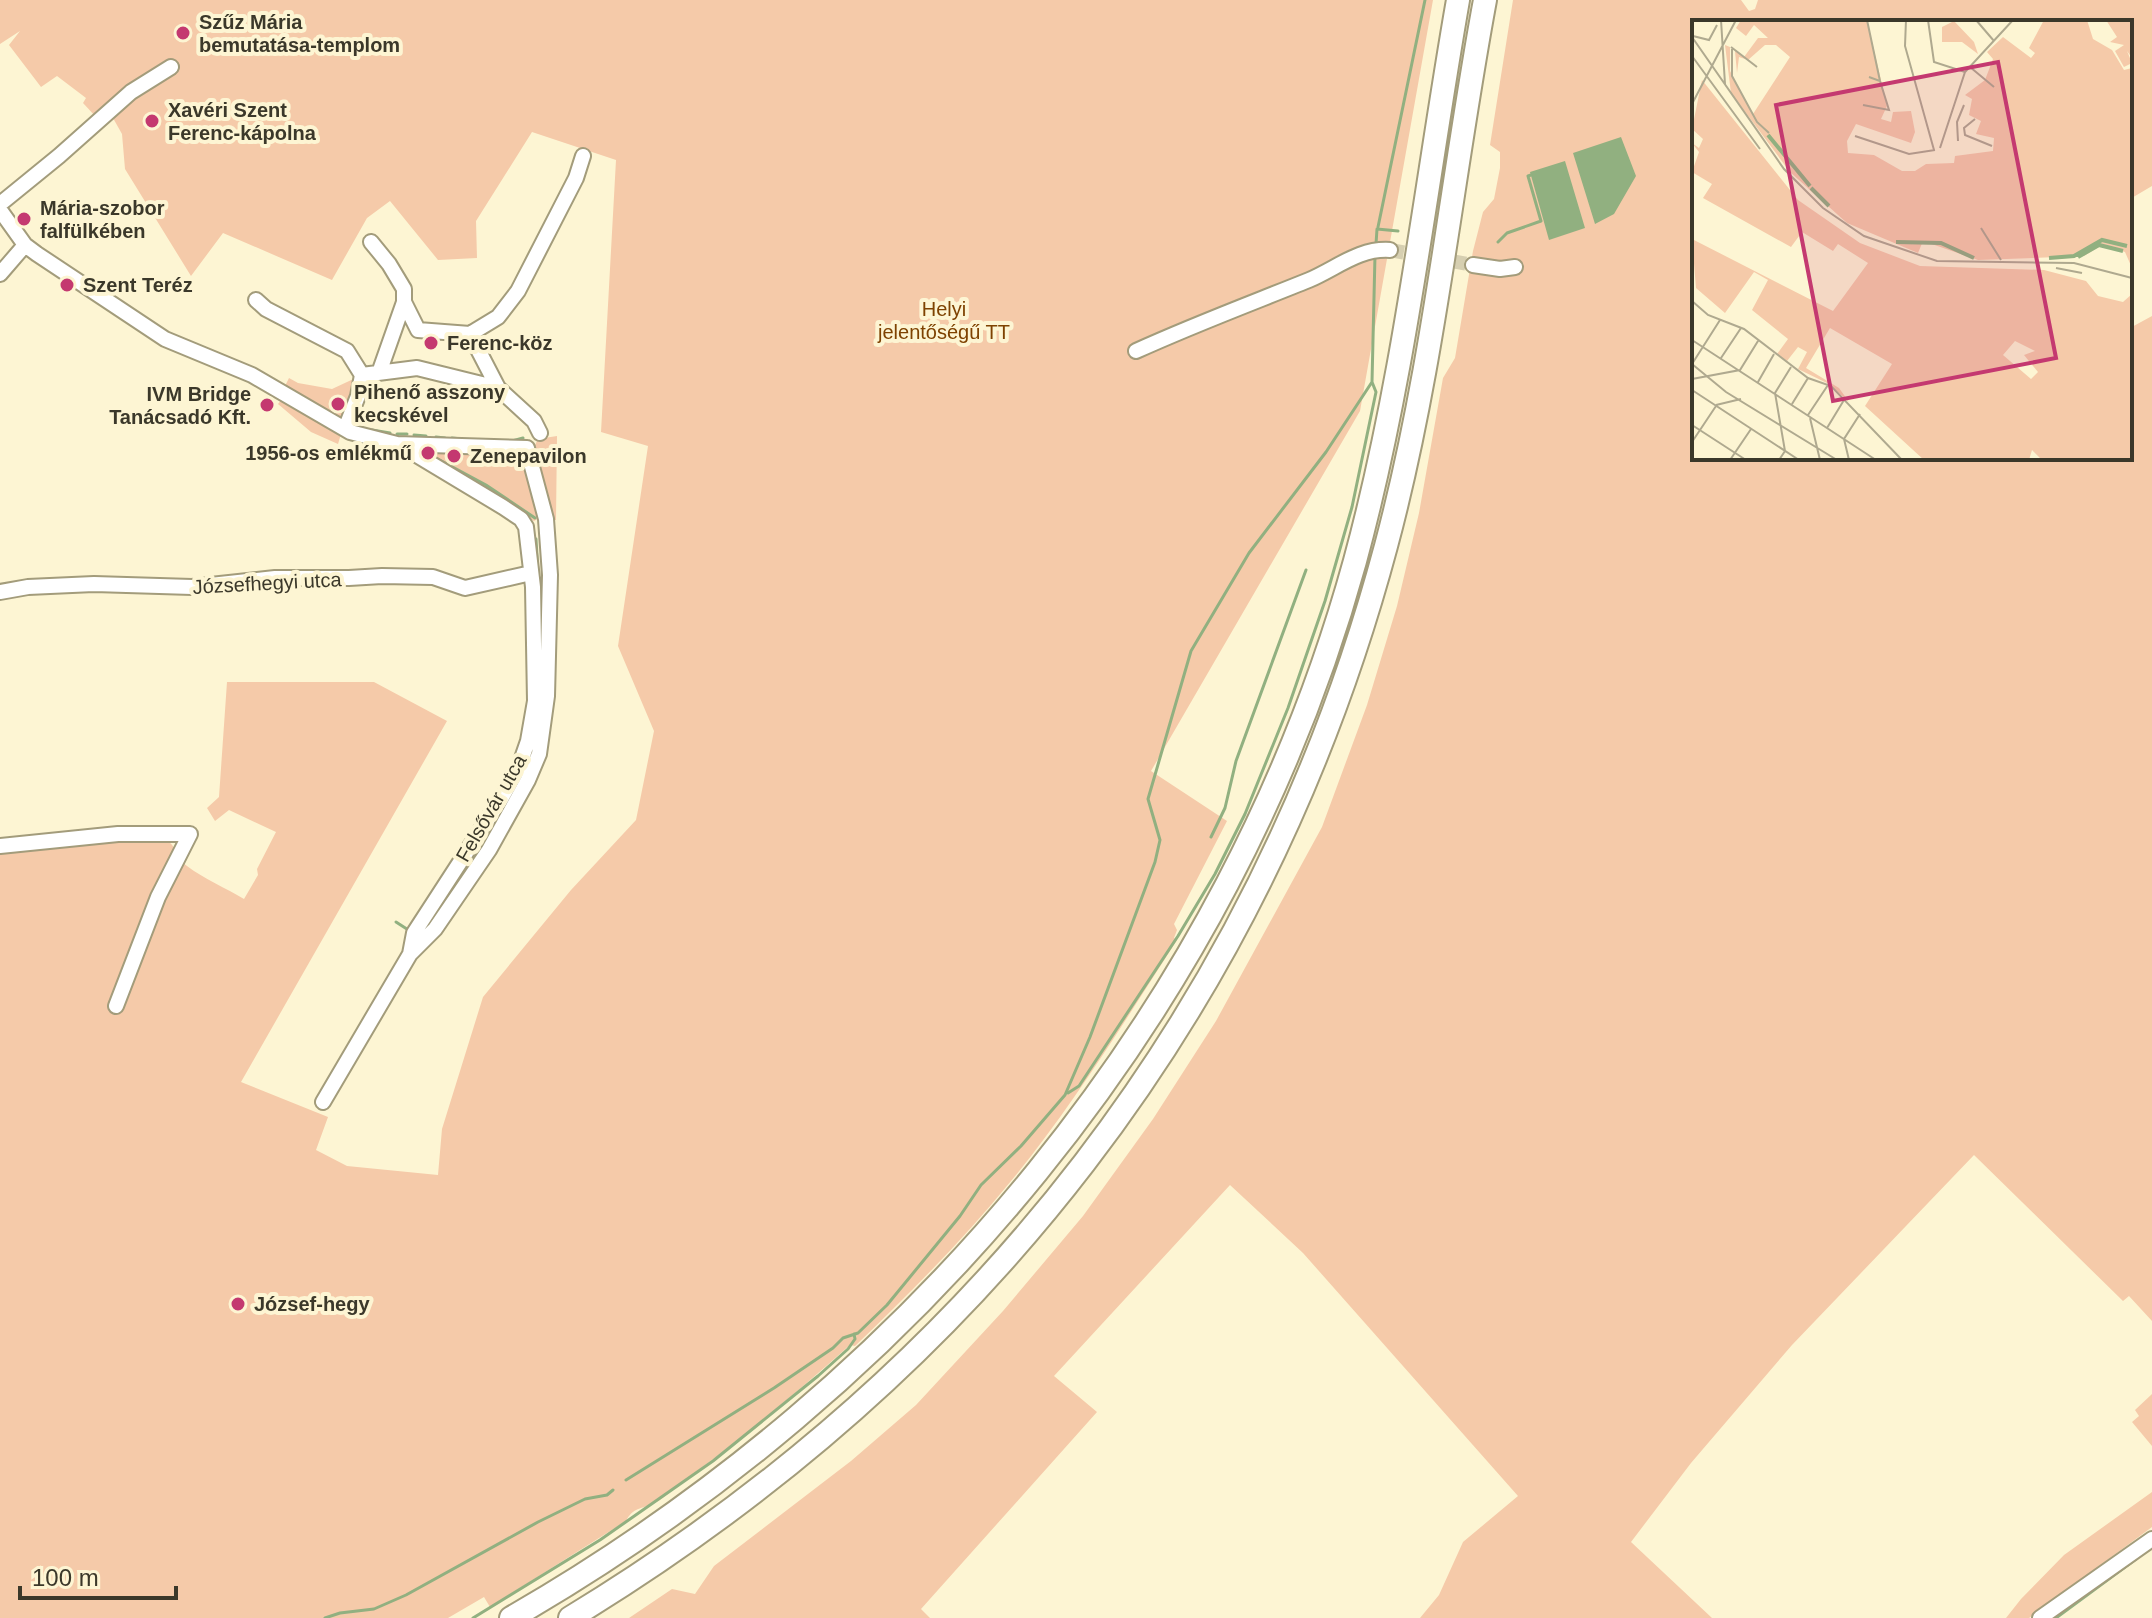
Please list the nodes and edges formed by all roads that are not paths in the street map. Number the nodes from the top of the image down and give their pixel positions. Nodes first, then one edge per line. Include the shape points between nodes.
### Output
1 (1458, 0) edge
2 (1485, 0) edge
3 (171, 67) dead end
4 (583, 156) dead end
5 (0, 204) edge
6 (0, 210) edge
7 (371, 242) dead end
8 (20, 250) junction
9 (1380, 250) tunnel mouth
10 (1473, 265) tunnel mouth
11 (1515, 267) dead end
12 (0, 274) edge
13 (256, 300) dead end
14 (404, 302) junction
15 (470, 334) junction
16 (1136, 351) dead end
17 (379, 373) junction
18 (362, 375) junction
19 (498, 388) junction
20 (345, 429) junction
21 (397, 444) junction
22 (527, 448) junction
23 (539, 525) junction
24 (531, 573) junction
25 (0, 592) edge
26 (0, 846) edge
27 (410, 954) junction
28 (116, 1006) dead end
29 (323, 1102) dead end
30 (2152, 1539) edge
31 (511, 1618) edge
32 (570, 1618) edge
33 (2040, 1618) edge

1 - 31 highway via 1403,344 1355,562 1281,775 1216,908 1068,1135 999,1221 911,1315 747,1458 628,1544
2 - 32 highway via 1431,331 1386,545 1321,743 1223,954 1090,1157 938,1331 760,1487
3 - 5 street via 131,92
4 - 15 street via 518,291 498,317
6 - 8 street
7 - 14 street via 404,289
8 - 12 street
8 - 20 street via 165,339 252,375
9 - 16 street via 1363,252 1328,272
10 - 11 street
13 - 18 street via 347,351
14 - 15 street via 418,330
14 - 17 street
15 - 19 street
17 - 18 street
17 - 19 street via 417,368
18 - 20 street
19 - 22 street via 548,431
20 - 21 street
21 - 22 street
21 - 23 street
22 - 23 street, Felsővár utca
23 - 24 street, Felsővár utca
23 - 27 street, Felsővár utca via 550,575 545,723 539,754 489,850 435,929
24 - 25 street, Józsefhegyi utca via 465,588 433,577 382,576 275,578 192,587 94,584
24 - 27 street, Felsővár utca via 535,701 528,741 501,799 414,933
26 - 28 street via 118,834 190,834 152,910
27 - 29 street, Felsővár utca
30 - 33 street

